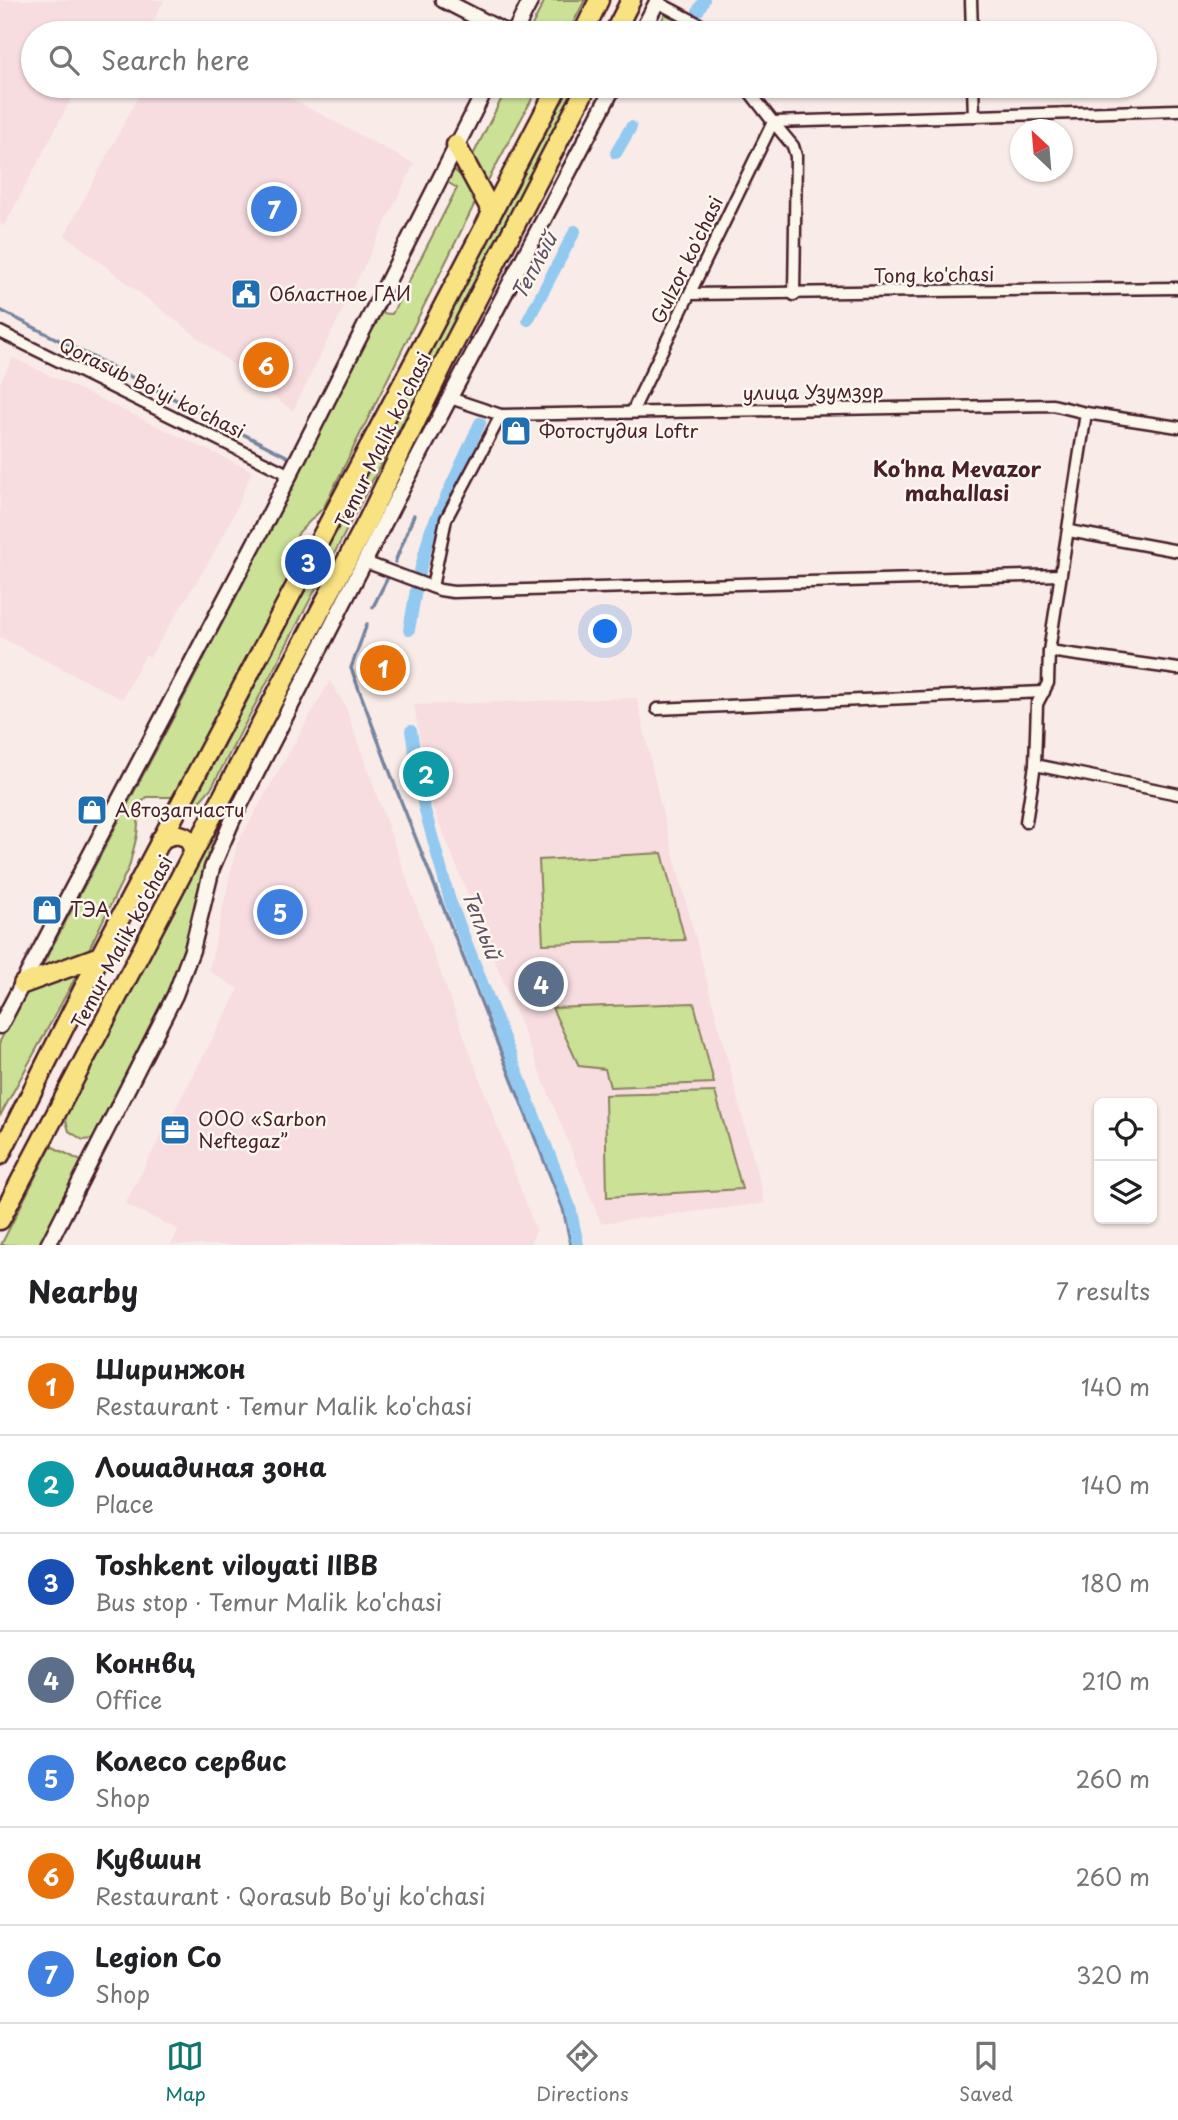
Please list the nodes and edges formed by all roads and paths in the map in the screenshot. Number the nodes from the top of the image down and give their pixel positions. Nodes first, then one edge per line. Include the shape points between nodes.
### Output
1 (443, 0) edge
2 (531, 0) edge
3 (599, 0) edge
4 (631, 0) edge
5 (971, 0) edge
6 (658, 1) edge
7 (483, 21) edge
8 (520, 21) edge
9 (589, 21) edge
10 (620, 21) edge
11 (647, 21) edge
12 (694, 21) edge
13 (972, 21) edge
14 (481, 98) edge
15 (552, 98) edge
16 (581, 98) edge
17 (608, 98) edge
18 (755, 98) edge
19 (973, 98) edge
20 (1178, 110) edge
21 (974, 116) junction
22 (774, 122) junction
23 (456, 145) junction
24 (492, 212) junction
25 (1178, 288) edge
26 (690, 294) junction
27 (794, 295) junction
28 (0, 332) edge
29 (450, 398) junction
30 (632, 412) junction
31 (1086, 413) junction
32 (501, 415) junction
33 (1178, 427) edge
34 (290, 475) junction
35 (372, 512) junction
36 (1069, 531) junction
37 (379, 535) junction
38 (1178, 551) edge
39 (365, 562) junction
40 (1060, 575) junction
41 (432, 587) junction
42 (1049, 651) junction
43 (1178, 669) edge
44 (1044, 692) junction
45 (297, 696) junction
46 (268, 708) junction
47 (657, 709) dead end
48 (1035, 765) junction
49 (1178, 794) edge
50 (1026, 822) dead end
51 (160, 840) junction
52 (193, 850) junction
53 (100, 956) junction
54 (23, 985) junction
55 (0, 1026) edge
56 (0, 1155) edge
57 (0, 1220) edge
58 (48, 1245) edge

1 - 7 street
2 - 8 street
3 - 9 highway
4 - 10 highway
5 - 13 street
6 - 11 street
6 - 12 street
14 - 23 street
15 - 24 highway, Temur Malik ko'chasi
16 - 35 highway, Temur Malik ko'chasi
17 - 29 street
18 - 22 street
19 - 21 street
20 - 21 street
21 - 22 street
22 - 26 street, Gulzor ko'chasi
22 - 27 street via 796,156
23 - 24 highway
23 - 34 street
24 - 51 highway, Temur Malik ko'chasi
25 - 27 street, Tong ko'chasi
26 - 27 street, Tong ko'chasi
26 - 30 street, Gulzor ko'chasi
28 - 34 street, Qorasub Bo'yi ko'chasi
29 - 32 street, улица Узумзор
29 - 37 street
30 - 31 street, улица Узумзор via 1053,405
30 - 32 street, улица Узумзор
31 - 33 street, улица Узумзор
31 - 36 street
32 - 41 street via 446,520
34 - 54 street
35 - 37 street
35 - 46 highway, Temur Malik ko'chasi
36 - 38 street
36 - 40 street
37 - 39 street
39 - 41 street
39 - 45 street
40 - 41 street via 453,592
40 - 42 street
42 - 43 street
42 - 44 street
44 - 47 street
44 - 48 street via 1037,704
45 - 46 street
45 - 58 street via 221,846 175,995
46 - 52 highway, Temur Malik ko'chasi
48 - 49 street
48 - 50 street
51 - 52 highway via 182,834 190,839
51 - 53 highway, Temur Malik ko'chasi
52 - 57 highway, Temur Malik ko'chasi
53 - 54 highway
53 - 56 highway, Temur Malik ko'chasi
54 - 55 street

